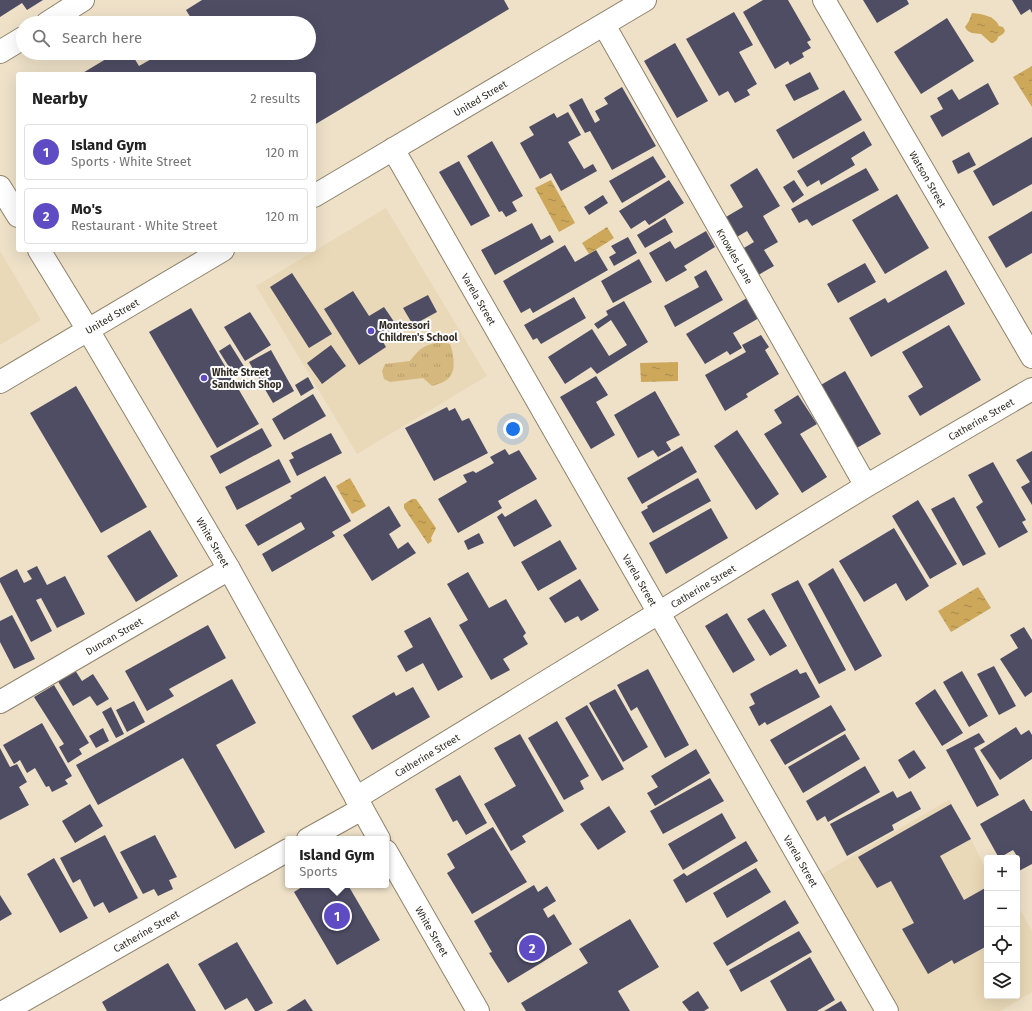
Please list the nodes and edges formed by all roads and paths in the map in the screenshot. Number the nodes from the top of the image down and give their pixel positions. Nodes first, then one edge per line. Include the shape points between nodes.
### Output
1 (83, 0) edge
2 (645, 0) edge
3 (824, 0) edge
4 (58, 16) edge
5 (604, 25) junction
6 (16, 42) edge
7 (0, 52) edge
8 (393, 150) junction
9 (0, 187) edge
10 (316, 195) edge
11 (16, 213) edge
12 (40, 252) edge
13 (221, 252) edge
14 (88, 330) junction
15 (1032, 357) edge
16 (0, 382) edge
17 (1032, 389) edge
18 (866, 486) junction
19 (229, 569) junction
20 (659, 613) junction
21 (0, 702) edge
22 (359, 803) junction
23 (312, 836) edge
24 (377, 836) edge
25 (285, 852) edge
26 (389, 856) edge
27 (4, 1011) edge
28 (478, 1011) edge
29 (887, 1011) edge

1 - 4 street
2 - 5 street, United Street
3 - 15 street, Watson Street
5 - 8 street, United Street
5 - 18 street, Knowles Lane
6 - 7 street
8 - 10 street, United Street
8 - 20 street, Varela Street
9 - 11 street
12 - 14 street, White Street
13 - 14 street, United Street
14 - 16 street, United Street
14 - 19 street, White Street
17 - 18 street, Catherine Street
18 - 20 street, Catherine Street
19 - 21 street, Duncan Street
19 - 22 street, White Street
20 - 22 street, Catherine Street
20 - 29 street, Varela Street
22 - 23 street, Catherine Street
22 - 24 street, White Street
25 - 27 street, Catherine Street
26 - 28 street, White Street

